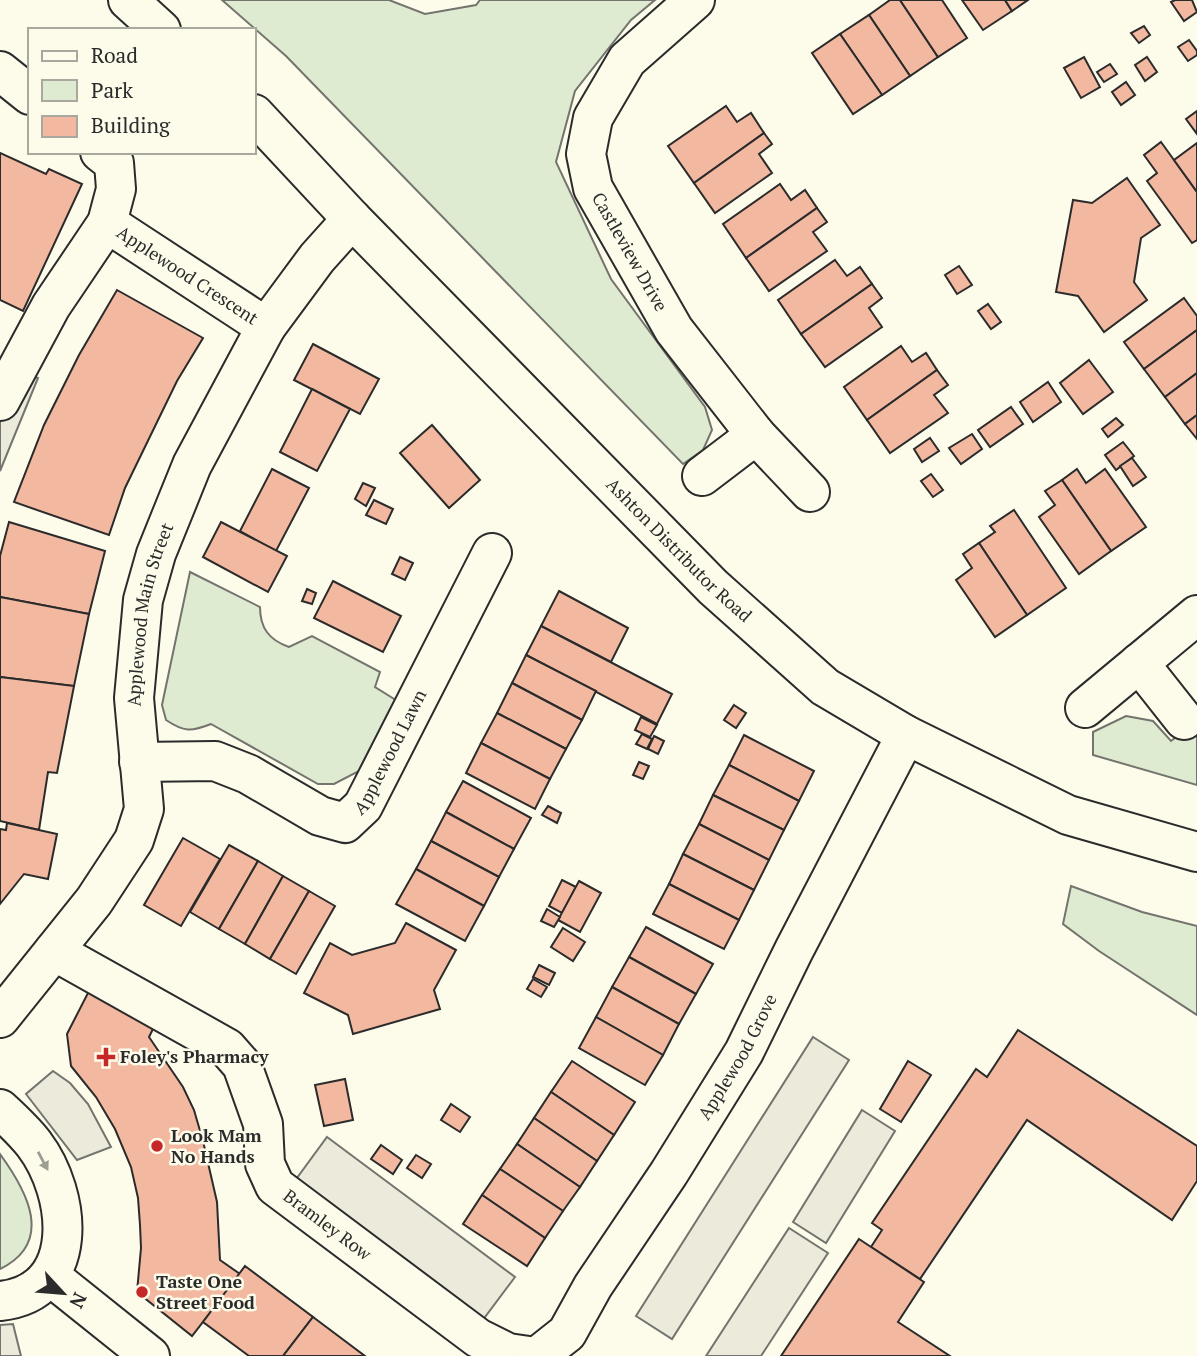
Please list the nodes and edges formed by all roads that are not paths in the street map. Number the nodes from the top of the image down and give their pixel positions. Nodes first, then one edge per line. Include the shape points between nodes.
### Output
1 (128, 0) edge
2 (695, 0) edge
3 (159, 28) edge
4 (0, 71) edge
5 (28, 93) edge
6 (256, 116) edge
7 (103, 154) edge
8 (352, 219) junction
9 (107, 223) junction
10 (266, 327) junction
11 (0, 401) edge
12 (756, 435) junction
13 (702, 476) dead end
14 (810, 492) dead end
15 (492, 553) dead end
16 (1197, 615) edge
17 (1139, 663) junction
18 (1085, 708) dead end
19 (1184, 720) dead end
20 (906, 735) junction
21 (139, 762) junction
22 (1197, 852) edge
23 (54, 951) junction
24 (0, 1018) edge
25 (0, 1109) edge
26 (50, 1276) junction
27 (0, 1301) edge
28 (150, 1356) edge
29 (529, 1356) edge
30 (538, 1356) edge

1 - 3 street
2 - 12 street, Castleview Drive via 627,60 593,118 586,154 593,188 674,330
4 - 5 street
6 - 8 street, Ashton Distributor Road
7 - 9 street via 114,163 116,189
8 - 10 street, Applewood Main Street
8 - 20 street, Ashton Distributor Road via 713,587 825,687
9 - 10 street, Applewood Crescent
9 - 11 street, Applewood Crescent via 51,306
10 - 21 street, Applewood Main Street via 192,466 156,554 143,600 134,698
12 - 13 street
12 - 14 street, Castleview Drive
15 - 21 street, Applewood Lawn via 363,806 345,823 320,816 248,774 215,761
16 - 17 street
17 - 18 street
17 - 19 street
20 - 22 street, Ashton Distributor Road via 1068,815
20 - 30 street, Applewood Grove via 744,1052 566,1333
21 - 23 street, Applewood Main Street via 144,809 134,839
23 - 24 street, Applewood Main Street
23 - 29 street, Bramley Row via 227,1048 242,1065 263,1124 265,1164 275,1186 478,1338 508,1353
25 -> 26 street via 35,1145 62,1212 63,1241
26 - 27 street via 35,1290
26 - 28 street

